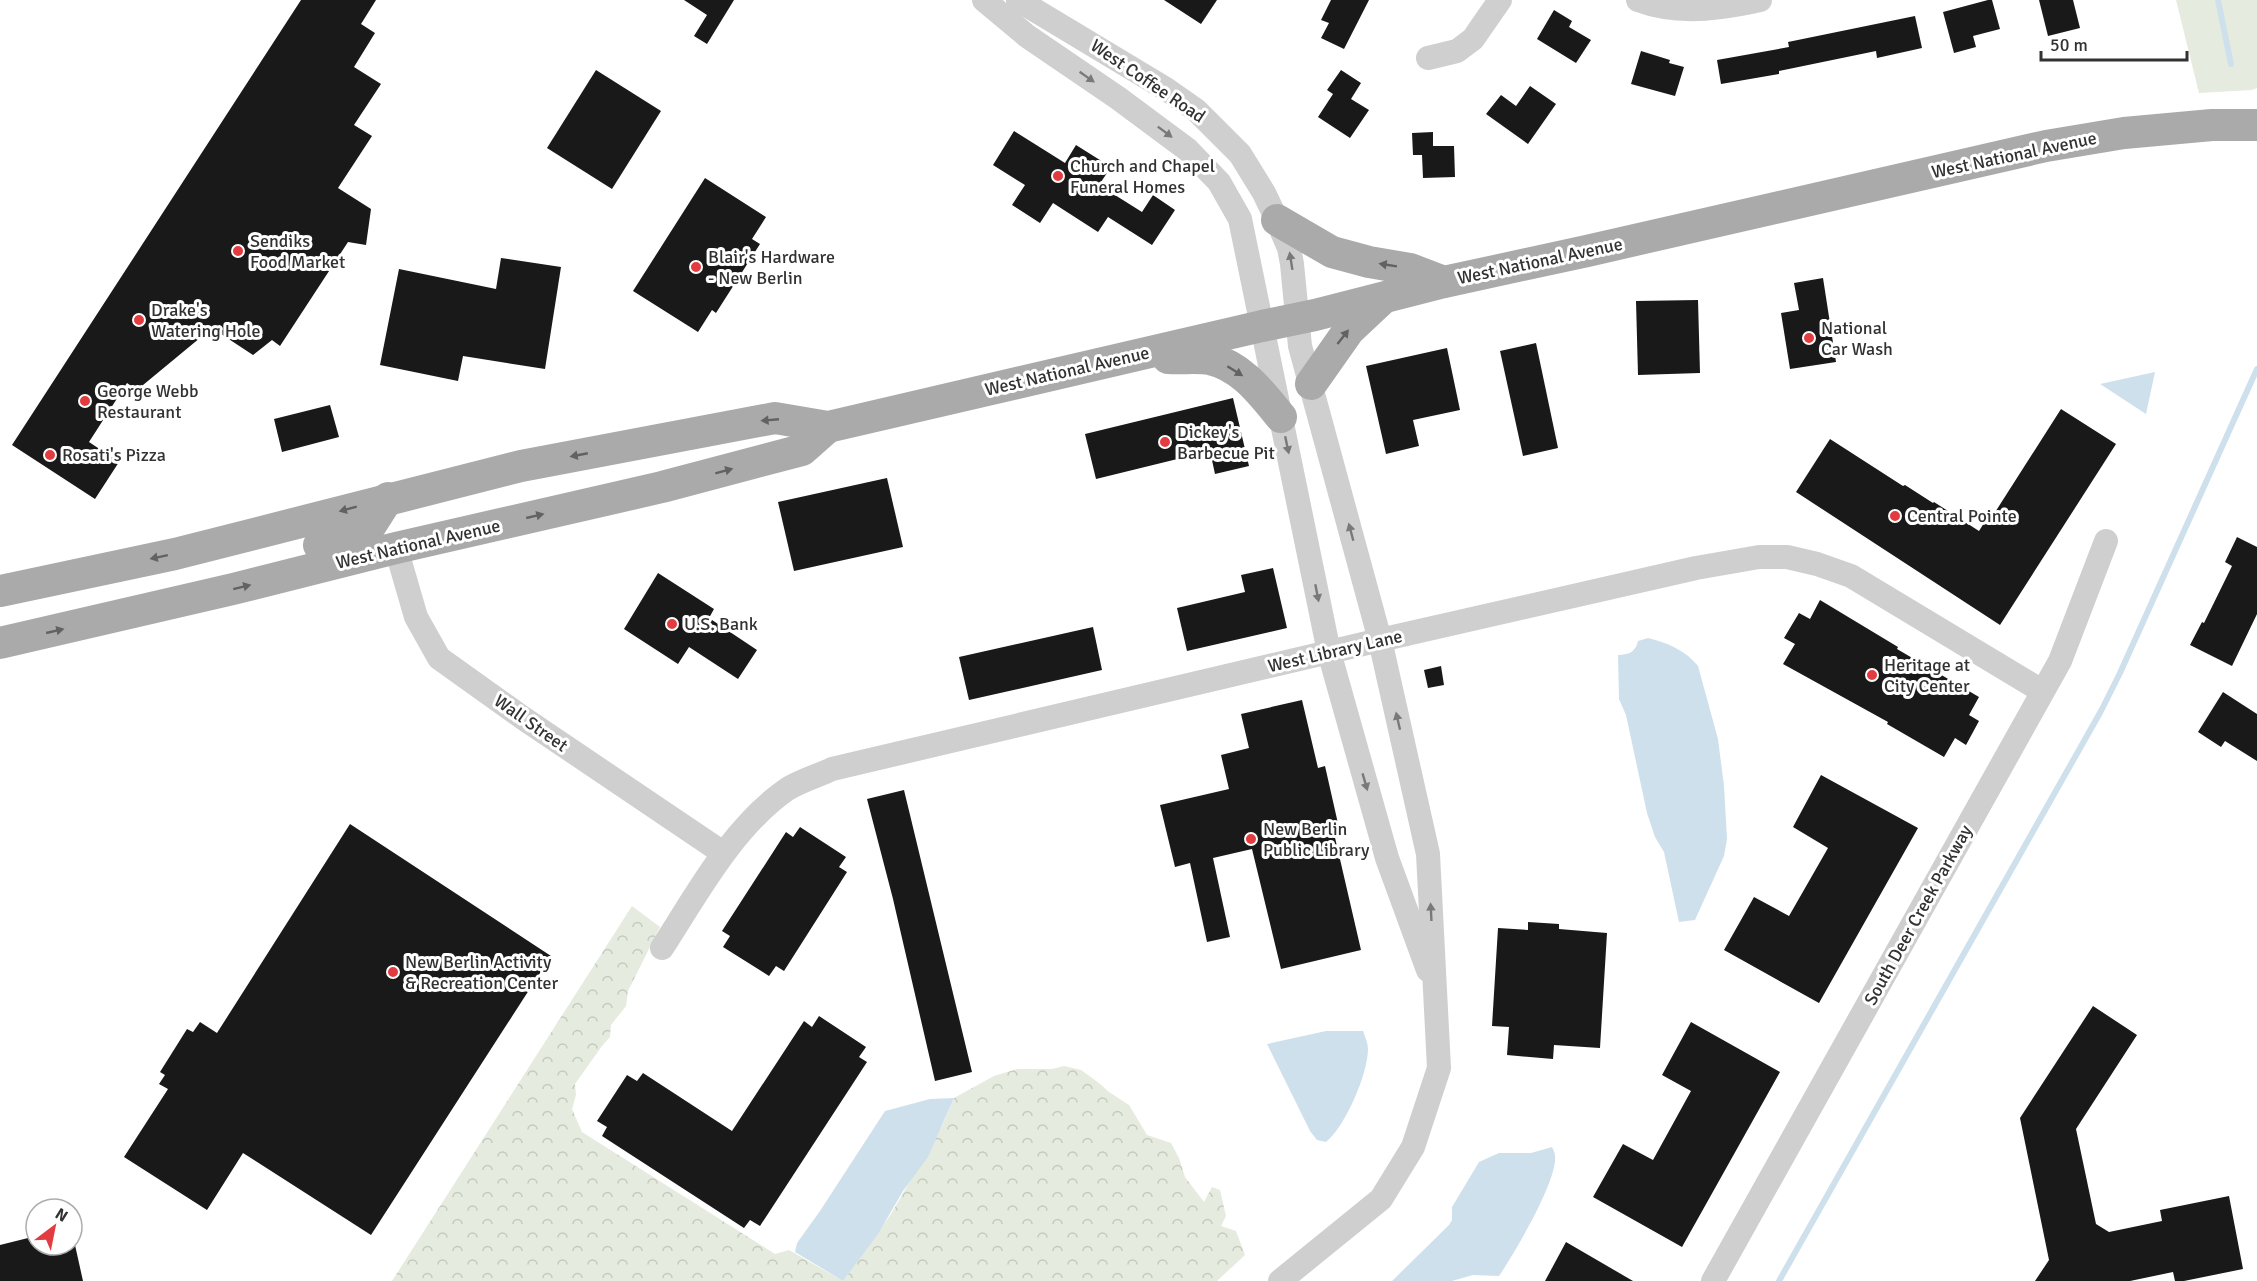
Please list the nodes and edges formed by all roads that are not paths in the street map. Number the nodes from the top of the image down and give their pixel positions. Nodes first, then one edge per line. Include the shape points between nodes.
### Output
1 (984, 0) edge
2 (1018, 0) edge
3 (1500, 0) edge
4 (1638, 0) edge
5 (1760, 0) edge
6 (1045, 6) edge
7 (1027, 36) junction
8 (1428, 58) dead end
9 (2257, 125) edge
10 (1277, 220) junction
11 (1444, 282) junction
12 (1384, 297) junction
13 (1296, 320) junction
14 (1262, 326) junction
15 (1116, 360) junction
16 (1311, 384) junction
17 (1281, 417) junction
18 (828, 427) junction
19 (503, 471) junction
20 (388, 498) junction
21 (2106, 541) dead end
22 (396, 548) junction
23 (279, 578) junction
24 (0, 591) edge
25 (1380, 640) junction
26 (0, 643) edge
27 (1329, 652) junction
28 (2043, 692) junction
29 (723, 853) junction
30 (666, 941) dead end
31 (1436, 992) junction
32 (1280, 1281) edge
33 (1713, 1281) edge

1 - 7 street, West Coffee Road
2 - 6 street, West Coffee Road
3 - 8 street via 1473,39 1457,51
4 - 5 street via 1671,9 1699,10
6 - 7 street
6 - 10 street, West Coffee Road via 1196,110 1240,154
7 -> 14 street, West Coffee Road via 1168,135 1213,175 1240,219
9 - 11 main road, West National Avenue via 2212,125 2046,146
11 -> 10 main road via 1410,269 1332,252
13 -> 10 street, West Coffee Road via 1289,248
11 - 12 main road, West National Avenue
12 - 13 main road, West National Avenue
16 -> 12 main road via 1349,330
13 - 14 main road, West National Avenue
13 - 16 street, West Coffee Road
14 - 15 main road, West National Avenue
14 - 17 street, West Coffee Road
15 -> 17 main road via 1210,359 1246,378
15 - 18 main road, West National Avenue
25 -> 16 street, West Coffee Road
17 -> 27 street, West Coffee Road
18 -> 19 main road, West National Avenue via 775,418
22 -> 18 main road, West National Avenue via 662,487 802,450
19 - 20 main road, West National Avenue
19 - 22 main road via 498,485 492,489 414,510 405,520
20 - 22 main road
20 - 23 main road via 361,534 295,551
20 -> 24 main road, West National Avenue via 175,554
21 - 28 street, South Deer Creek Parkway via 2060,661
22 - 23 main road, West National Avenue
22 - 29 street, Wall Street via 416,617 439,658
26 -> 23 main road, West National Avenue
25 - 27 street, West Library Lane
25 - 28 street, West Library Lane via 1696,568 1759,556 1787,557 1851,576
31 -> 25 street, West Coffee Road via 1428,854
27 - 29 street, West Library Lane via 832,769 787,789
27 -> 31 street, West Coffee Road via 1387,858
28 - 33 street, South Deer Creek Parkway
29 - 30 street, West Library Lane
31 - 32 street, West Coffee Road via 1439,1068 1413,1147 1381,1199

